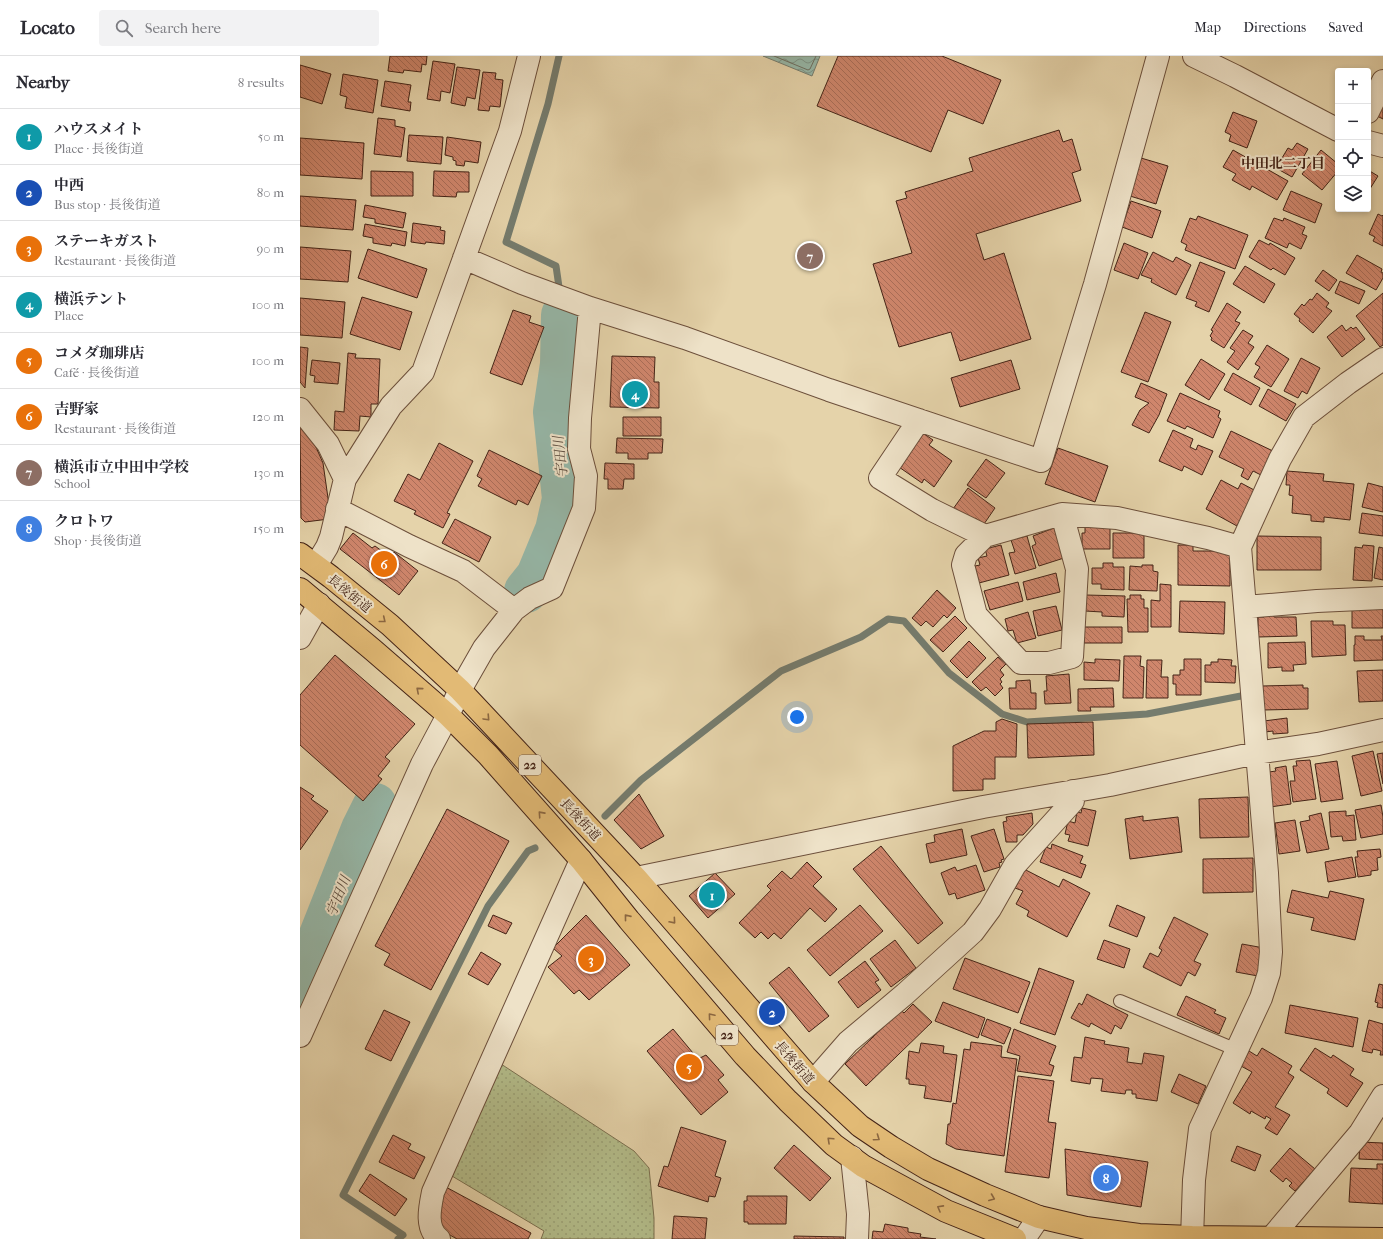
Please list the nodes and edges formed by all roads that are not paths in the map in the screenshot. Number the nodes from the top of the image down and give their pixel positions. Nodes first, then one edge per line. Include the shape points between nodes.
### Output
1 (529, 56) edge
2 (1158, 56) edge
3 (1194, 56) edge
4 (1383, 82) edge
5 (1371, 106) edge
6 (1335, 128) edge
7 (1371, 143) edge
8 (1383, 146) edge
9 (464, 258) junction
10 (590, 308) junction
11 (1383, 359) edge
12 (300, 409) edge
13 (919, 420) junction
14 (345, 479) junction
15 (337, 510) junction
16 (1062, 514) junction
17 (985, 536) junction
18 (1240, 547) junction
19 (308, 560) edge
20 (300, 589) edge
21 (1383, 598) edge
22 (319, 604) junction
23 (1245, 607) junction
24 (514, 610) junction
25 (300, 638) edge
26 (460, 690) junction
27 (448, 715) junction
28 (1383, 730) edge
29 (1256, 753) junction
30 (1073, 791) junction
31 (581, 860) junction
32 (636, 878) junction
33 (1120, 1001) dead end
34 (300, 1036) edge
35 (1237, 1050) junction
36 (813, 1082) junction
37 (1383, 1096) edge
38 (852, 1157) junction
39 (1039, 1217) junction
40 (1272, 1237) junction
41 (1192, 1238) edge
42 (439, 1239) edge
43 (858, 1239) edge
44 (1015, 1239) edge
45 (1024, 1239) edge
46 (1383, 1239) edge

1 - 9 street via 510,131
2 - 13 street via 1095,284 1041,461
3 - 6 street
4 - 5 street
7 - 8 street
9 - 10 street
9 - 14 street via 423,372 391,406
10 - 13 street via 685,338
10 - 24 street via 579,449 586,476 584,508 552,588 530,598
11 - 18 street via 1304,417 1280,459
12 - 14 street via 328,444
13 - 17 street via 880,478 932,510
14 - 15 street
15 - 19 street via 327,547
15 - 24 street via 463,570
16 - 17 street
16 - 17 street via 1077,569 1072,657 1049,663 1021,663 976,615 963,565 966,556
16 - 18 street via 1117,518
18 - 23 street
19 -> 26 main road, 長後街道 / 22 via 390,626
20 - 22 main road, 長後街道 / 22
21 - 23 street
22 - 25 street
27 -> 22 main road, 長後街道 / 22
23 - 29 street
24 - 26 street via 484,648
26 - 27 street
26 -> 32 main road, 長後街道 / 22
31 -> 27 main road, 長後街道 / 22 via 488,755
27 - 34 street via 422,764
28 - 29 street via 1318,744
29 - 30 street
29 - 35 street via 1271,952 1269,973 1261,998
30 - 32 street
30 - 36 street via 1073,801 1015,865 990,909 973,932 848,1042
38 -> 31 main road, 長後街道 / 22 via 834,1145 745,1056
31 - 42 street via 433,1192 429,1213 431,1226
32 -> 36 main road, 長後街道 / 22
33 - 35 lane
35 - 41 street via 1200,1129 1194,1180
36 -> 39 main road, 長後街道 / 22 via 860,1126 891,1147 928,1169
37 - 40 street via 1360,1133
38 - 43 street
44 -> 38 main road, 長後街道 / 22 via 946,1211 863,1166
39 - 41 main road, 長後街道 / 22 via 1086,1228
39 - 45 street
40 - 41 main road, 長後街道 / 22
40 - 46 main road, 長後街道 / 22

